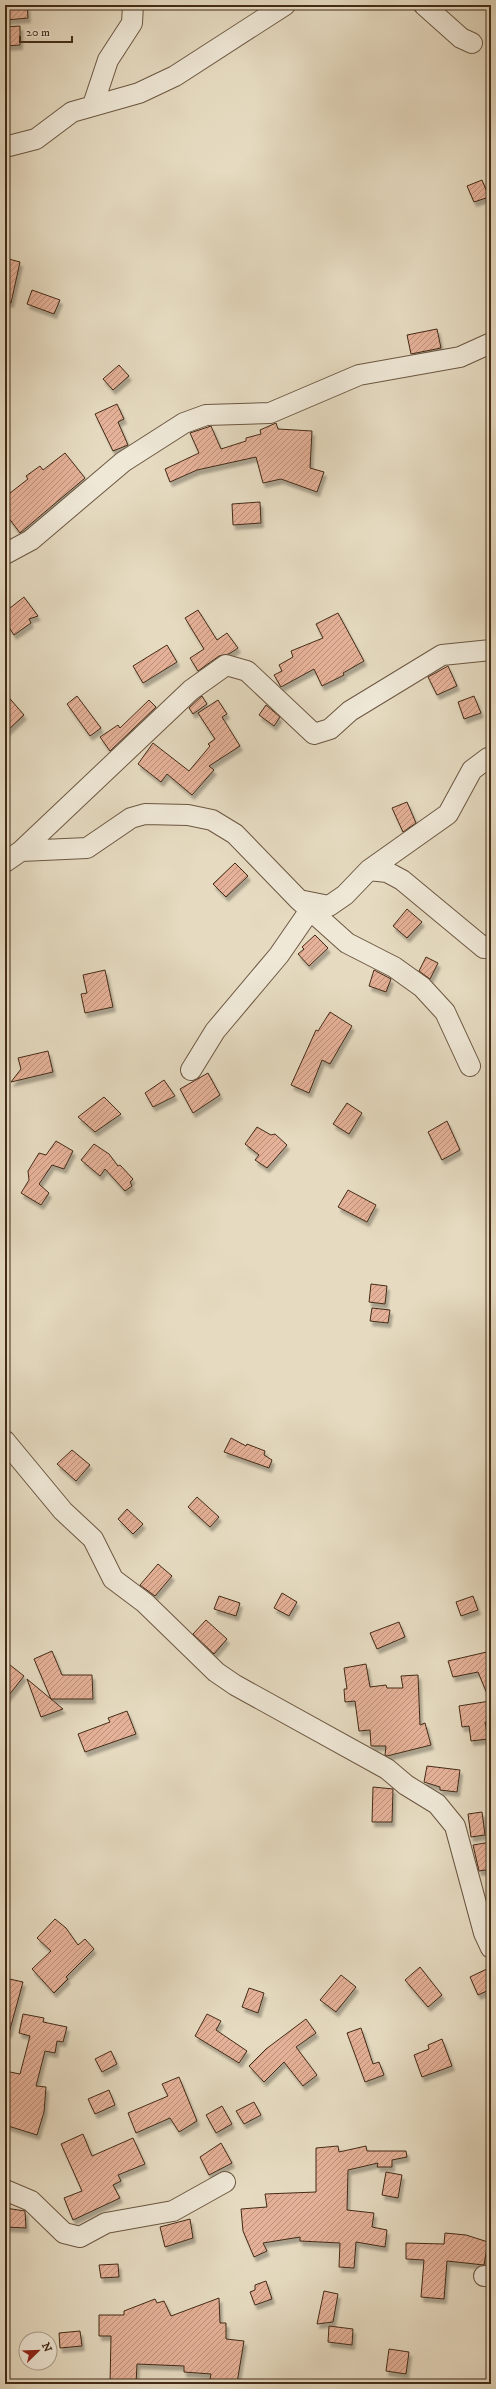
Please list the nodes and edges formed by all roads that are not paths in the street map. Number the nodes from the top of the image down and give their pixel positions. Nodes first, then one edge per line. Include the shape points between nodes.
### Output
1 (133, 5) edge
2 (286, 5) edge
3 (424, 5) edge
4 (472, 43) dead end
5 (93, 105) junction
6 (5, 147) edge
7 (491, 343) edge
8 (5, 554) edge
9 (491, 650) edge
10 (491, 758) edge
11 (21, 851) junction
12 (5, 862) edge
13 (369, 870) junction
14 (304, 905) junction
15 (491, 945) edge
16 (470, 1066) dead end
17 (191, 1070) dead end
18 (5, 1441) edge
19 (491, 1948) edge
20 (225, 2182) dead end
21 (5, 2190) edge

1 - 5 street via 132,23 108,60
2 - 5 street via 175,76 139,93
3 - 4 street via 461,38
5 - 6 street via 72,112 36,139
7 - 8 street via 460,357 360,375 270,413 206,415 184,423 123,462 31,540
9 - 11 street via 442,656 350,711 330,729 314,734 247,672 226,665 191,690
10 - 13 street via 472,770 448,814
11 - 12 street
11 - 14 street via 87,848 131,818 145,814 188,815 212,820 235,834
13 - 14 street via 345,895 329,906
13 - 15 street via 387,872 402,880 484,948
14 - 16 street via 347,943 394,967 422,987 445,1012
14 - 17 street via 279,955 215,1031
18 - 19 street via 63,1511 93,1539 113,1579 144,1603 216,1672 387,1769 406,1785 437,1804 455,1826 484,1933
20 - 21 street via 173,2211 106,2223 80,2237 64,2233 30,2201

